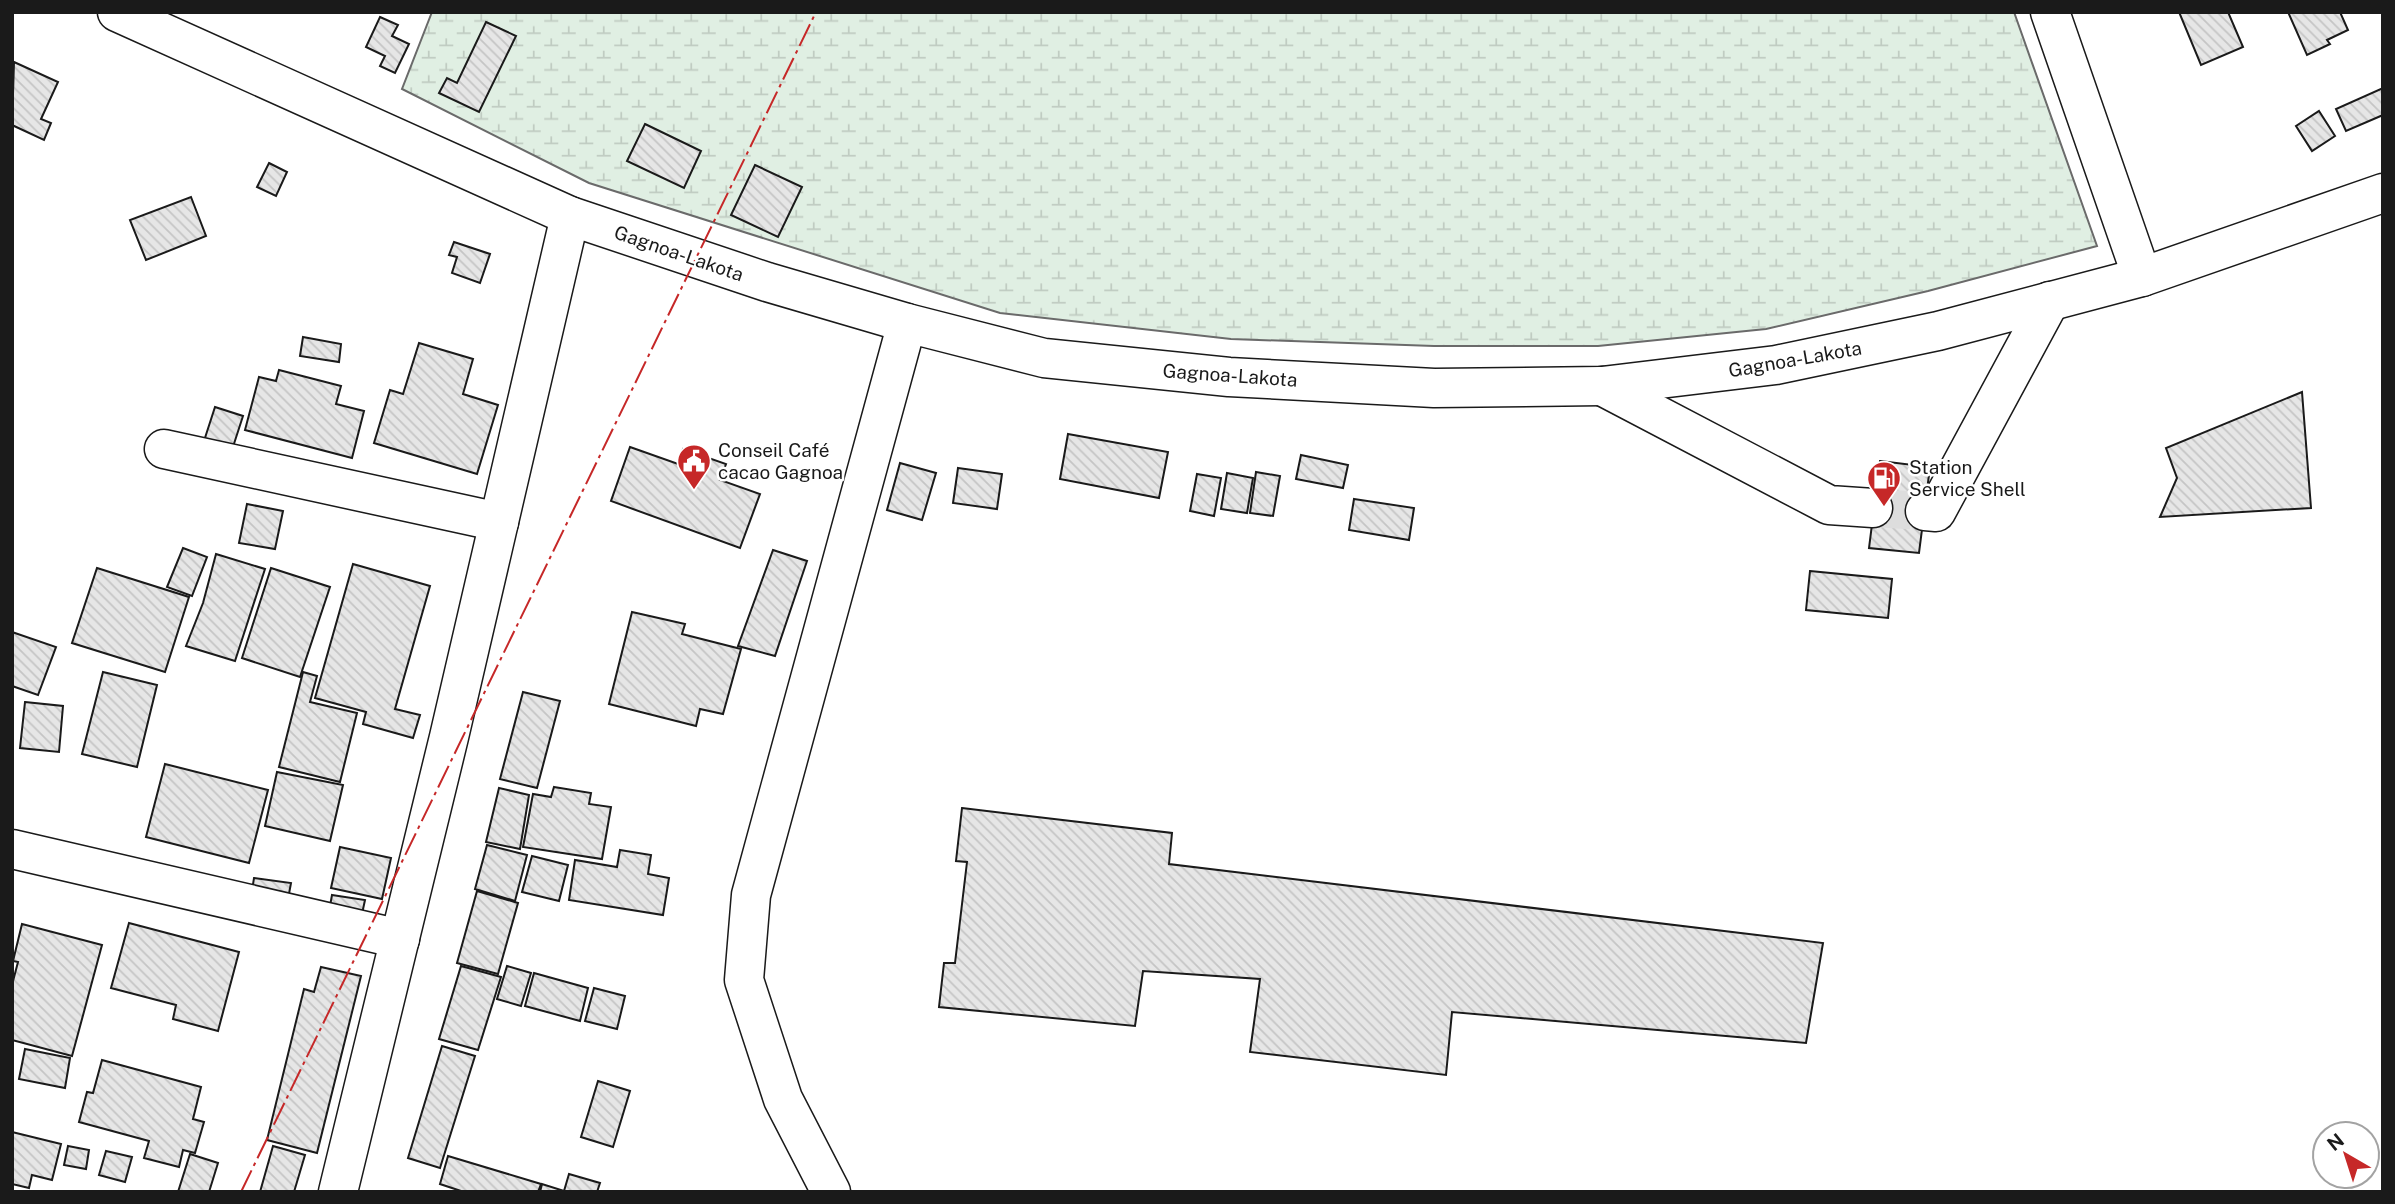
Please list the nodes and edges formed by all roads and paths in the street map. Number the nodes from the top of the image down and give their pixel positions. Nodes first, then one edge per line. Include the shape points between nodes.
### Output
1 (117, 12) edge
2 (2050, 12) edge
3 (2383, 193) edge
4 (570, 216) junction
5 (2142, 277) junction
6 (2050, 301) junction
7 (907, 323) junction
8 (1602, 386) junction
9 (164, 449) dead end
10 (1873, 508) tunnel mouth
11 (1925, 511) dead end
12 (499, 522) junction
13 (12, 849) edge
14 (400, 939) junction
15 (338, 1192) edge
16 (831, 1192) edge

1 - 4 main road, Gagnoa-Lakota
2 - 5 main road
3 - 5 main road, Gagnoa-Lakota
4 - 7 main road, Gagnoa-Lakota
4 - 12 main road
5 - 6 main road, Gagnoa-Lakota
6 - 8 main road, Gagnoa-Lakota via 1938,331 1776,365
6 - 11 main road via 1936,512
7 - 8 main road, Gagnoa-Lakota via 1044,358 1229,377 1434,387
7 - 16 main road via 751,894 744,979 783,1099
8 - 10 main road via 1829,505
9 - 12 main road
12 - 14 main road
13 - 14 main road
14 - 15 main road

